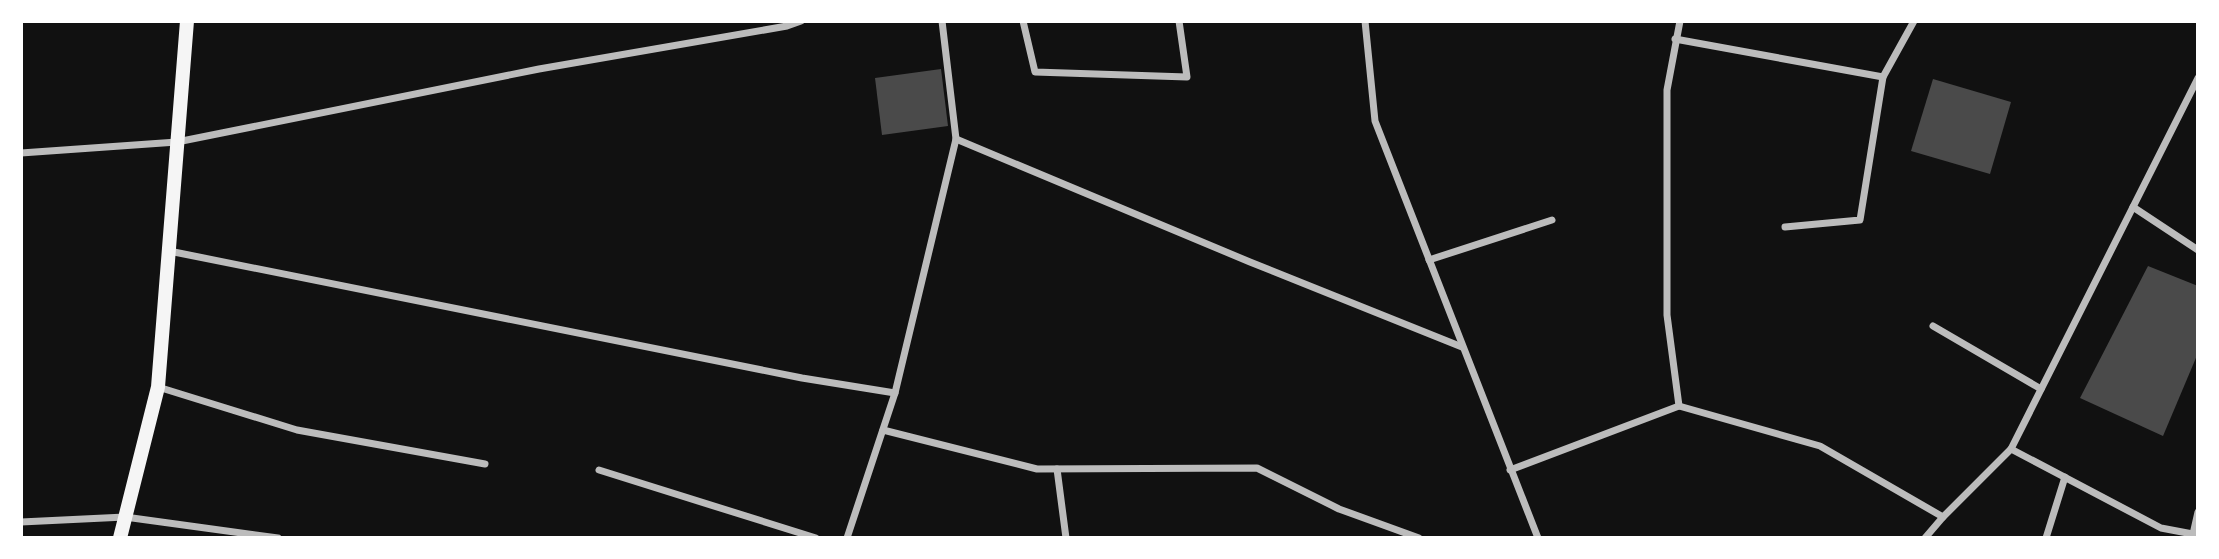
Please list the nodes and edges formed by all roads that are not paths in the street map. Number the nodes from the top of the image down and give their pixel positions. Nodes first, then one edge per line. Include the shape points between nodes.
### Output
1 (187, 21) edge
2 (801, 21) edge
3 (942, 21) edge
4 (1023, 21) edge
5 (1180, 21) edge
6 (1365, 21) edge
7 (1680, 21) edge
8 (1914, 21) edge
9 (1675, 39) junction
10 (1883, 76) junction
11 (2198, 78) edge
12 (2196, 89) edge
13 (956, 139) junction
14 (177, 142) junction
15 (21, 153) edge
16 (2133, 207) junction
17 (1552, 220) dead end
18 (1785, 228) dead end
19 (2198, 250) edge
20 (169, 251) junction
21 (1429, 260) junction
22 (1933, 326) dead end
23 (1462, 347) junction
24 (158, 387) junction
25 (2041, 389) junction
26 (895, 393) junction
27 (1679, 406) junction
28 (883, 430) junction
29 (2011, 449) junction
30 (485, 464) dead end
31 (1057, 469) junction
32 (599, 470) dead end
33 (1510, 470) junction
34 (2064, 477) junction
35 (2198, 512) edge
36 (125, 517) junction
37 (1942, 517) junction
38 (21, 522) edge
39 (2196, 534) edge
40 (120, 538) edge
41 (278, 538) edge
42 (816, 538) edge
43 (847, 538) edge
44 (1066, 538) edge
45 (1419, 538) edge
46 (1538, 538) edge
47 (1925, 538) edge
48 (2046, 538) edge

1 - 14 main road
2 - 14 street
3 - 13 street
4 - 5 street via 1035,72 1187,77
6 - 21 street via 1375,121
7 - 9 street
8 - 10 street
9 - 10 street
9 - 27 street via 1667,90 1667,315
10 - 18 street via 1860,220
11 - 12 street
12 - 16 street
13 - 23 street
13 - 26 street
14 - 15 street
14 - 20 main road
16 - 19 street
16 - 25 street
17 - 21 street
20 - 24 main road
20 - 26 street
21 - 23 street
22 - 25 street
23 - 33 street
24 - 30 street via 297,430
24 - 36 main road
25 - 29 street
26 - 28 street
27 - 33 street
27 - 37 street via 1820,446
28 - 31 street via 1037,469
28 - 43 street
29 - 34 street
29 - 37 street
31 - 44 street
31 - 45 street via 1257,468 1339,509
32 - 42 street
33 - 46 street
34 - 39 street via 2161,528
34 - 48 street
35 - 39 street
36 - 38 street
36 - 40 main road
36 - 41 street
37 - 47 street

